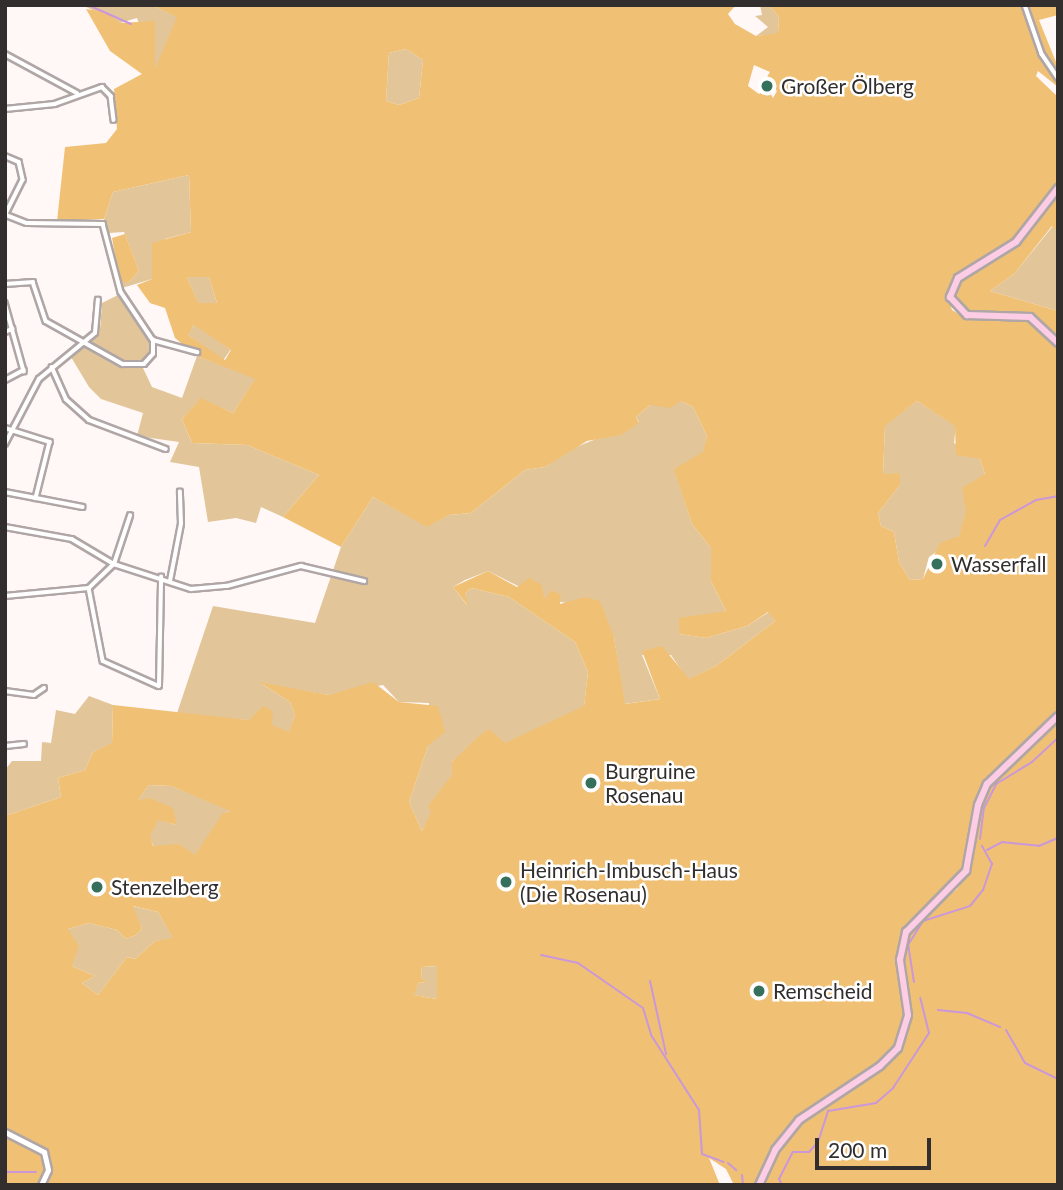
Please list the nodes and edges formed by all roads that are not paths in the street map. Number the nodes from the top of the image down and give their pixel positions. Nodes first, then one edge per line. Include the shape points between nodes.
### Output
1 (1026, 5) edge
2 (5, 54) edge
3 (1058, 78) edge
4 (79, 93) junction
5 (5, 109) edge
6 (114, 120) dead end
7 (5, 156) edge
8 (1058, 188) edge
9 (6, 216) edge
10 (5, 284) edge
11 (98, 300) dead end
12 (5, 303) edge
13 (12, 329) junction
14 (5, 332) edge
15 (153, 340) junction
16 (1058, 343) edge
17 (83, 344) junction
18 (197, 352) dead end
19 (52, 367) junction
20 (5, 380) edge
21 (5, 428) edge
22 (15, 431) junction
23 (5, 444) edge
24 (166, 449) dead end
25 (5, 492) edge
26 (180, 492) dead end
27 (36, 498) junction
28 (83, 507) dead end
29 (131, 516) dead end
30 (5, 527) edge
31 (114, 564) junction
32 (161, 577) junction
33 (170, 581) junction
34 (364, 581) dead end
35 (89, 587) junction
36 (5, 596) edge
37 (44, 688) dead end
38 (7, 691) edge
39 (5, 697) edge
40 (1058, 716) edge
41 (24, 744) dead end
42 (5, 746) edge
43 (5, 1132) edge
44 (41, 1185) edge
45 (759, 1185) edge

1 - 3 street via 1042,54
2 - 4 street
4 - 5 street via 34,108
4 - 6 street via 107,89
7 - 9 street via 19,162 23,177
8 - 16 main road via 1016,242 958,278 950,291 962,313 1026,316 1044,326
9 - 15 street via 27,223 103,224 121,292
10 - 17 street via 31,281 46,321
11 - 17 street via 99,323
12 - 13 street
13 - 14 street
13 - 20 street via 24,371
15 - 17 street via 151,357 135,366
15 - 18 street
17 - 19 street
19 - 22 street via 36,382
19 - 24 street via 66,399 89,421
21 - 22 street
22 - 23 street
22 - 27 street via 50,442
25 - 27 street
26 - 33 street via 181,524
27 - 28 street
29 - 31 street
30 - 31 street via 72,539
31 - 32 street
31 - 35 street
32 - 33 street
32 - 35 street via 159,686 103,661
33 - 34 street via 212,589 301,566
35 - 36 street
37 - 38 street via 34,695
38 - 39 street
40 - 45 main road via 987,784 978,805 966,871 906,932 900,960 908,1015 898,1048 880,1066 799,1120 775,1150
41 - 42 street
43 - 44 main road via 44,1152 48,1170

